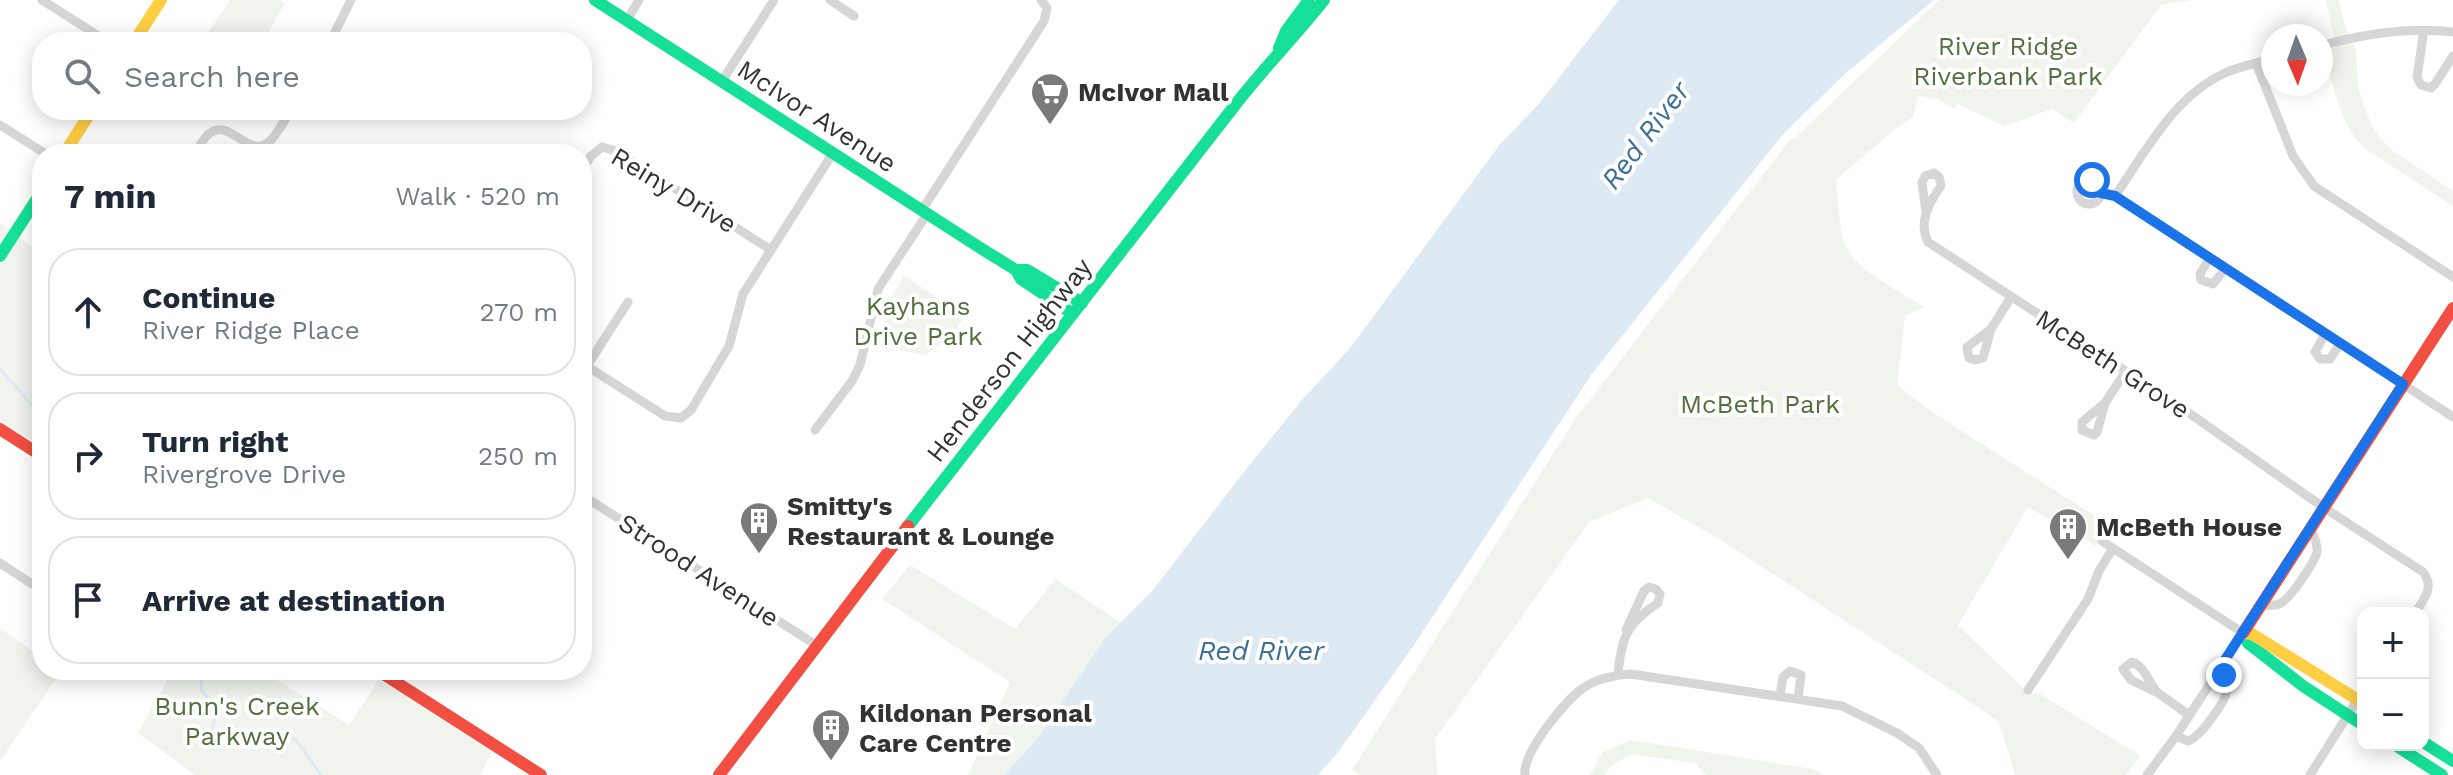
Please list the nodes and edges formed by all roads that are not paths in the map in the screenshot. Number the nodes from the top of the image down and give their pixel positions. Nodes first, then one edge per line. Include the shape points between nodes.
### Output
1 (42, 0) edge
2 (161, 0) edge
3 (351, 0) edge
4 (595, 0) edge
5 (639, 0) edge
6 (774, 0) edge
7 (830, 0) edge
8 (1041, 0) edge
9 (1309, 0) edge
10 (1324, 0) edge
11 (854, 16) dead end
12 (627, 20) junction
13 (2424, 30) junction
14 (92, 32) edge
15 (140, 32) edge
16 (335, 32) edge
17 (2453, 32) edge
18 (2333, 43) edge
19 (1278, 51) junction
20 (2453, 56) edge
21 (2261, 62) edge
22 (2256, 63) junction
23 (722, 81) junction
24 (86, 120) edge
25 (284, 120) edge
26 (0, 125) edge
27 (70, 144) edge
28 (202, 144) edge
29 (248, 144) edge
30 (267, 144) edge
31 (32, 145) edge
32 (833, 153) junction
33 (592, 155) edge
34 (2101, 193) dead end
35 (2115, 196) junction
36 (32, 206) edge
37 (924, 212) junction
38 (1926, 212) dead end
39 (771, 250) junction
40 (0, 256) edge
41 (2209, 259) junction
42 (2225, 269) junction
43 (1016, 270) junction
44 (2453, 277) edge
45 (2011, 297) junction
46 (628, 302) dead end
47 (1082, 303) junction
48 (2453, 308) edge
49 (1073, 314) junction
50 (1991, 329) dead end
51 (2325, 334) junction
52 (2340, 344) junction
53 (592, 354) edge
54 (592, 370) edge
55 (2126, 371) junction
56 (2403, 384) junction
57 (2105, 403) dead end
58 (2453, 417) edge
59 (0, 429) edge
60 (815, 430) dead end
61 (32, 450) edge
62 (592, 501) edge
63 (2323, 507) junction
64 (2310, 527) junction
65 (2102, 541) dead end
66 (2113, 548) junction
67 (0, 563) edge
68 (32, 584) dead end
69 (2260, 605) junction
70 (2418, 607) edge
71 (1626, 630) junction
72 (2243, 633) junction
73 (816, 645) junction
74 (2221, 666) junction
75 (1618, 675) junction
76 (393, 680) edge
77 (2028, 690) dead end
78 (2158, 693) dead end
79 (1780, 695) junction
80 (2357, 696) edge
81 (1798, 698) junction
82 (2357, 703) edge
83 (2189, 715) junction
84 (2348, 715) junction
85 (2357, 721) edge
86 (2176, 736) junction
87 (2429, 746) edge
88 (2405, 751) edge
89 (2453, 762) edge
90 (541, 775) edge
91 (719, 775) edge
92 (1525, 775) edge
93 (1937, 775) edge
94 (2147, 775) edge
95 (2310, 775) edge
96 (2443, 775) edge

1 - 14 street
2 - 15 street
3 - 16 street
4 - 12 street, McIvor Avenue
5 - 12 street
6 - 23 street
7 - 11 street
8 - 37 street via 1047,8 1044,21
9 - 19 street, Henderson Highway
10 - 19 street, Henderson Highway
12 - 23 street, McIvor Avenue
13 - 17 street
13 - 18 street via 2367,34
13 - 20 street via 2417,77 2421,85 2431,88
19 - 47 street, Henderson Highway
21 - 22 street
22 - 35 street via 2195,90 2165,123
22 - 44 street via 2293,156 2314,186
23 - 32 street, McIvor Avenue
24 - 27 street
25 - 30 street
26 - 31 street
28 - 29 street via 217,130
32 - 37 street, McIvor Avenue
32 - 39 street
33 - 39 street, Reiny Drive via 602,147 616,151
34 - 35 street
35 - 41 street
36 - 40 street
37 - 43 street, McIvor Avenue
37 - 60 street via 878,289 860,365
38 - 45 street, McBeth Grove via 1928,242
39 - 54 street via 743,294 722,362 681,418 665,416
41 - 42 street
41 - 42 street via 2201,280 2213,284
42 - 51 street
43 - 47 street, McIvor Avenue via 1027,270
43 - 49 street, McIvor Avenue via 1021,279
45 - 50 street
45 - 55 street, McBeth Grove
46 - 53 street
47 - 49 street, Henderson Highway
48 - 56 street
49 - 73 street, Henderson Highway
51 - 52 street
51 - 52 street via 2315,352 2320,359 2330,359
52 - 56 street
55 - 57 street
55 - 63 street, McBeth Grove
56 - 58 street
56 - 63 street
59 - 61 street
62 - 73 street, Strood Avenue
63 - 64 street
63 - 70 street, McBeth Grove via 2423,572 2429,589
64 - 69 street
64 - 69 street via 2317,553 2307,570 2287,599
65 - 66 street
66 - 72 street
66 - 77 street via 2088,599
67 - 68 street
69 - 72 street
71 - 71 street via 1658,603 1656,589 1644,591
71 - 75 street
72 - 74 street
72 - 80 street
72 - 84 street via 2248,643 2303,686
73 - 91 street, Henderson Highway
74 - 83 street
74 - 86 street via 2228,689 2224,698 2198,736 2188,741
75 - 79 street
75 - 92 street via 1570,698 1526,759
76 - 90 street
78 - 83 street
79 - 81 street
79 - 81 street via 1783,677 1790,671 1801,675
81 - 93 street via 1842,706 1897,733 1919,748
82 - 84 street
83 - 86 street
84 - 85 street
84 - 95 street
86 - 94 street
87 - 89 street
88 - 96 street
89 - 96 street

